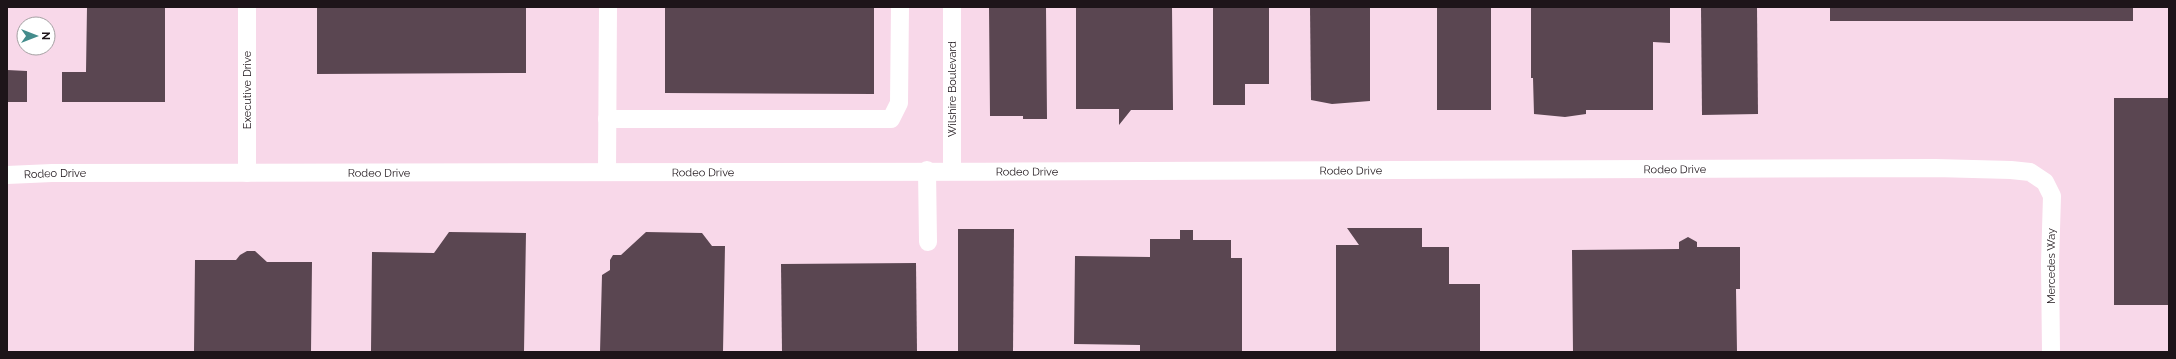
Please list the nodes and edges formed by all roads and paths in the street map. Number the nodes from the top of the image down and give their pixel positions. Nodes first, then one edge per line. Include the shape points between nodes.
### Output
1 (247, 7) edge
2 (608, 7) edge
3 (900, 7) edge
4 (952, 7) edge
5 (607, 118) junction
6 (927, 170) junction
7 (952, 171) junction
8 (607, 172) junction
9 (247, 173) junction
10 (7, 175) edge
11 (2045, 182) joint
12 (928, 242) dead end
13 (2051, 352) edge

1 - 9 street, Executive Drive
2 - 5 street
3 - 5 street via 899,104 891,119
4 - 7 street, Wilshire Boulevard
5 - 8 street
6 - 7 street, Rodeo Drive
6 - 8 street, Rodeo Drive
6 - 12 street
7 - 11 street, Rodeo Drive via 1935,168 2030,172
8 - 9 street, Rodeo Drive
9 - 10 street, Rodeo Drive
11 - 13 street, Mercedes Way via 2052,196

